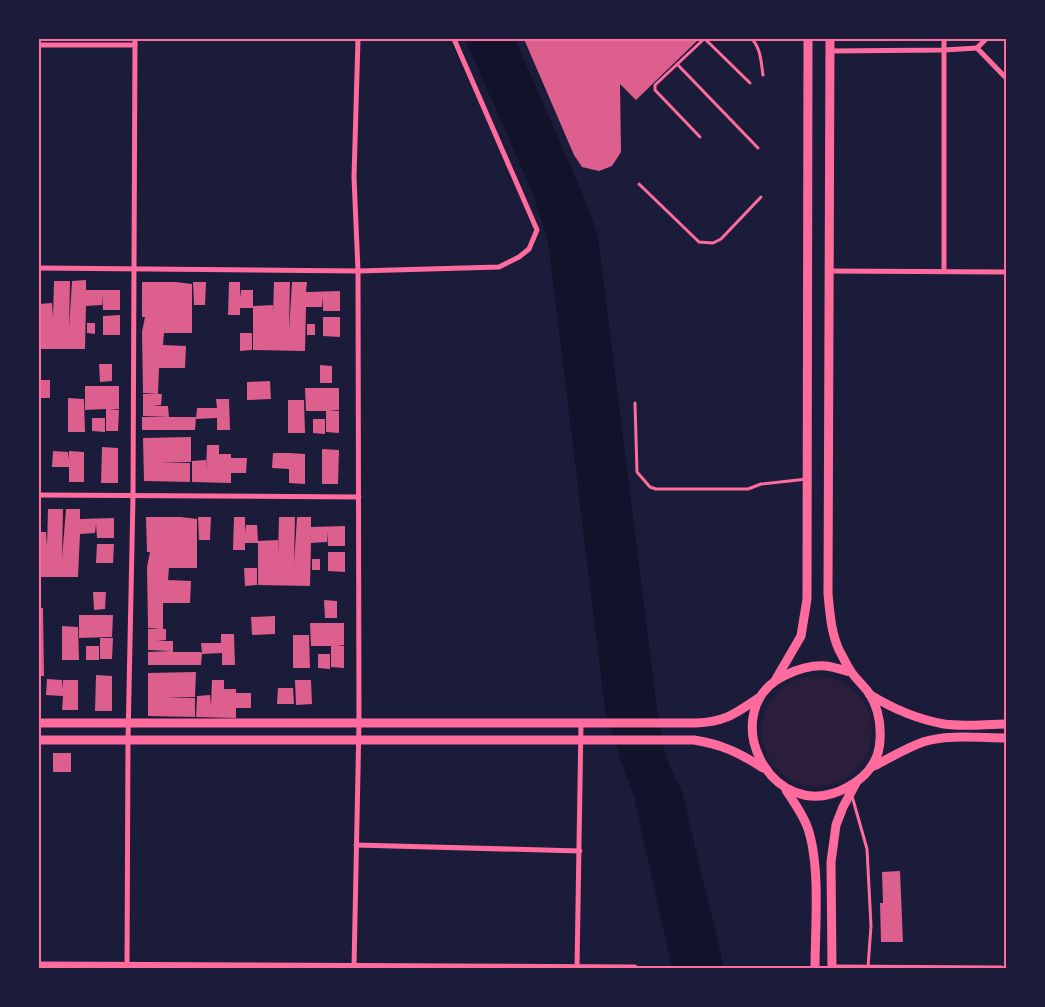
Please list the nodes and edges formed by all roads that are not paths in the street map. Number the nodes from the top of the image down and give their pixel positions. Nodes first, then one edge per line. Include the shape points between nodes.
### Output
1 (358, 39) edge
2 (454, 39) edge
3 (704, 39) edge
4 (752, 39) edge
5 (808, 39) edge
6 (830, 39) edge
7 (944, 39) edge
8 (986, 39) edge
9 (135, 42) edge
10 (39, 45) edge
11 (977, 48) junction
12 (944, 50) junction
13 (830, 51) junction
14 (677, 64) junction
15 (763, 75) dead end
16 (1006, 78) edge
17 (750, 83) dead end
18 (700, 137) dead end
19 (758, 148) dead end
20 (639, 184) dead end
21 (761, 197) dead end
22 (39, 268) edge
23 (134, 268) junction
24 (358, 271) junction
25 (829, 271) junction
26 (944, 271) junction
27 (1006, 272) edge
28 (635, 403) dead end
29 (808, 479) junction
30 (39, 495) edge
31 (133, 496) junction
32 (360, 497) junction
33 (852, 672) junction
34 (776, 679) junction
35 (870, 694) junction
36 (760, 697) junction
37 (39, 722) edge
38 (359, 722) junction
39 (581, 722) junction
40 (129, 723) junction
41 (1006, 724) edge
42 (1006, 738) edge
43 (582, 739) junction
44 (39, 740) edge
45 (128, 740) junction
46 (359, 741) junction
47 (874, 766) junction
48 (763, 768) junction
49 (856, 782) junction
50 (786, 790) junction
51 (850, 793) junction
52 (356, 845) junction
53 (580, 851) junction
54 (39, 964) edge
55 (127, 966) edge
56 (354, 967) edge
57 (635, 967) dead end
58 (868, 967) edge
59 (577, 968) edge
60 (815, 968) edge
61 (832, 968) edge
62 (1001, 968) edge

1 - 24 street via 354,177
2 - 24 street via 537,230 529,249 499,267
3 - 14 lane
3 - 17 lane
4 - 15 lane via 757,44
5 - 29 main road
6 - 13 main road
7 - 12 street
8 - 11 street
9 - 10 street
9 - 23 street
11 - 12 street
11 - 16 street
12 - 13 street
12 - 26 street
13 - 25 main road
14 - 18 lane via 655,85 655,90
14 - 19 lane
20 - 21 lane via 699,242 713,243 721,239
22 - 23 street
23 - 24 street
23 - 31 street
24 - 32 street
25 - 26 street
25 - 33 main road via 828,594 832,634
26 - 27 street
28 - 29 lane via 637,472 650,487 748,489 761,484
29 - 34 main road via 806,616 801,636
30 - 31 street
31 - 32 street
31 - 40 street
32 - 38 street
33 - 34 main road via 826,666 800,668
33 - 35 main road
34 - 36 main road
35 - 41 main road via 912,717 946,724
35 - 47 main road via 879,717 880,734
36 - 39 main road via 732,716 713,722
36 - 48 main road via 752,733 755,751
37 - 40 main road
38 - 39 main road
38 - 40 main road
38 - 46 street
39 - 43 street
40 - 45 street
42 - 47 main road via 926,741
43 - 46 main road
43 - 48 main road via 713,743 739,753
43 - 53 street
44 - 45 main road
45 - 46 main road
45 - 55 street
46 - 52 street
47 - 49 main road
48 - 50 main road
49 - 50 main road via 822,796
49 - 51 main road
50 - 60 main road via 812,842
51 - 58 lane via 867,849 871,926
51 - 61 main road via 836,825 831,862
52 - 53 street
52 - 56 street
53 - 59 street
54 - 55 street
55 - 56 street
56 - 59 street
57 - 59 street
58 - 61 street
58 - 62 street

